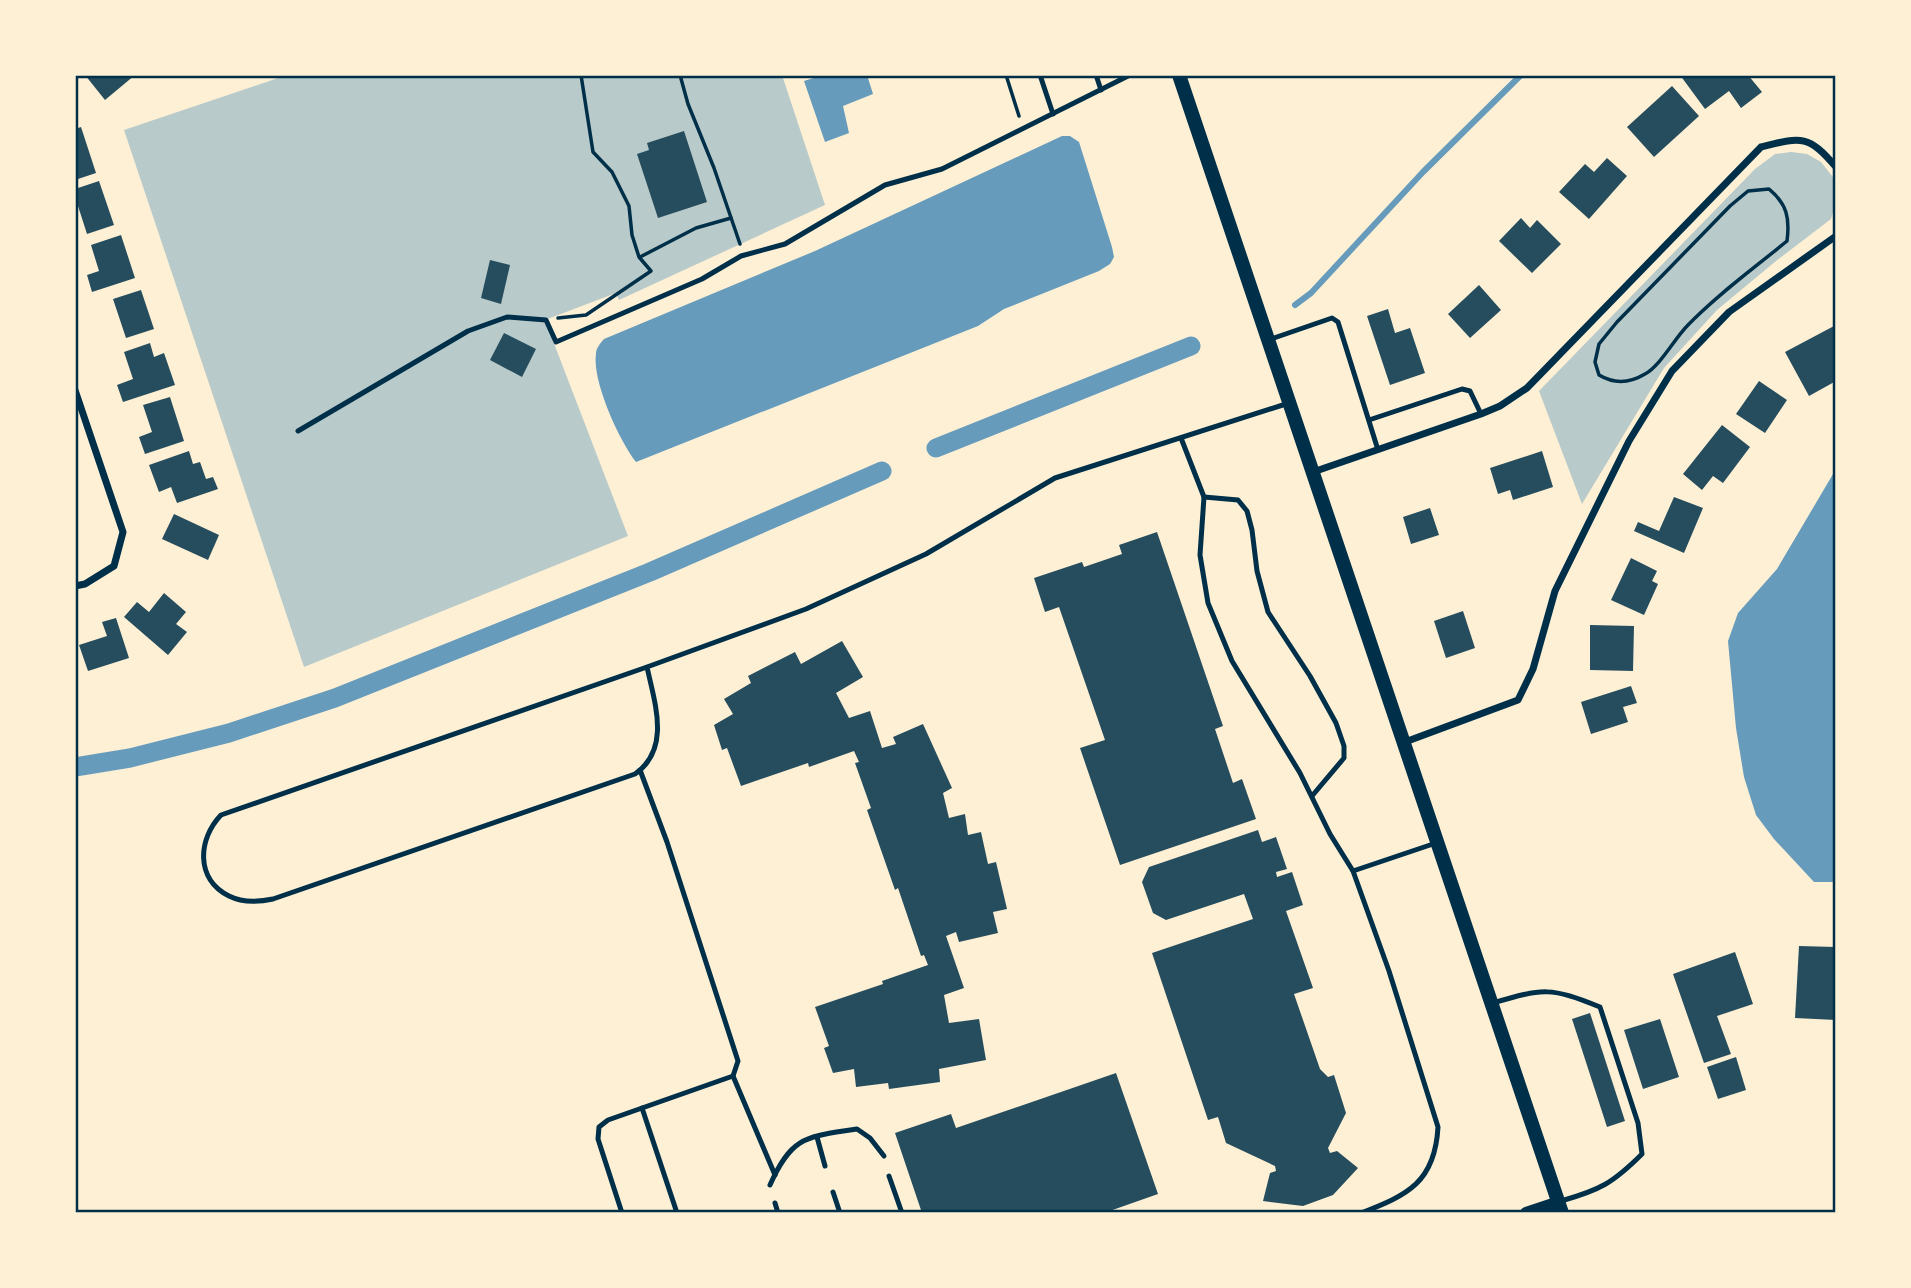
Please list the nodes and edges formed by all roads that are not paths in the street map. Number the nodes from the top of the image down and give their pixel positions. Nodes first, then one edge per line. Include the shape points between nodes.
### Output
1 (1040, 75) edge
2 (1096, 75) edge
3 (1130, 75) edge
4 (1179, 75) edge
5 (1101, 90) junction
6 (1053, 114) junction
7 (1836, 167) edge
8 (1836, 236) edge
9 (1268, 340) junction
10 (75, 390) edge
11 (1289, 403) junction
12 (1481, 414) junction
13 (1368, 420) junction
14 (298, 431) dead end
15 (1181, 438) junction
16 (1378, 450) junction
17 (1313, 472) junction
18 (1204, 497) junction
19 (75, 586) edge
20 (647, 667) junction
21 (1405, 742) junction
22 (640, 770) junction
23 (1312, 796) junction
24 (1438, 842) junction
25 (1353, 870) junction
26 (1493, 1003) junction
27 (733, 1076) junction
28 (642, 1108) junction
29 (817, 1137) junction
30 (884, 1156) dead end
31 (825, 1166) dead end
32 (775, 1175) junction
33 (889, 1176) dead end
34 (770, 1185) dead end
35 (833, 1192) dead end
36 (775, 1203) dead end
37 (1561, 1207) edge
38 (622, 1213) edge
39 (677, 1213) edge
40 (778, 1213) edge
41 (840, 1213) edge
42 (901, 1213) edge
43 (1361, 1213) edge
44 (1526, 1213) edge

1 - 6 lane
2 - 5 lane
3 - 5 lane
4 - 9 main road
5 - 6 lane
6 - 14 lane via 942,169 885,185 785,244 741,256 702,279 556,342 546,320 507,317 468,331
7 - 12 street via 1818,146 1795,138 1760,147 1527,388
8 - 21 street via 1729,312 1672,371 1629,441 1555,591 1533,668 1518,700
9 - 11 main road
9 - 13 lane via 1332,318 1338,321
10 - 19 street via 123,532 114,566
11 - 15 lane
11 - 17 main road
12 - 13 lane via 1470,391 1462,389
12 - 16 street
13 - 16 lane
15 - 18 lane
15 - 20 lane via 1055,478 891,571 806,609
16 - 17 street
17 - 21 main road
18 - 23 lane via 1200,555 1208,603 1233,661
18 - 23 lane via 1238,500 1247,511 1268,612 1336,723 1343,758
20 - 22 lane via 658,736 654,754
20 - 22 lane via 221,815 207,835 204,862 208,875 228,896 258,902 273,899
21 - 24 main road
22 - 27 lane via 738,1061
23 - 25 lane
24 - 25 lane
24 - 26 main road
25 - 43 lane via 1438,1126 1437,1149 1427,1171 1405,1195
26 - 37 main road
26 - 37 lane via 1534,991 1565,993 1600,1007 1638,1123 1642,1154 1602,1188
27 - 28 lane
27 - 32 lane
28 - 38 lane via 599,1128 598,1139
28 - 39 lane
29 - 30 lane via 857,1129
29 - 31 lane
29 - 32 lane via 795,1144
32 - 34 lane
33 - 42 lane
35 - 41 lane
36 - 40 lane
37 - 44 street

